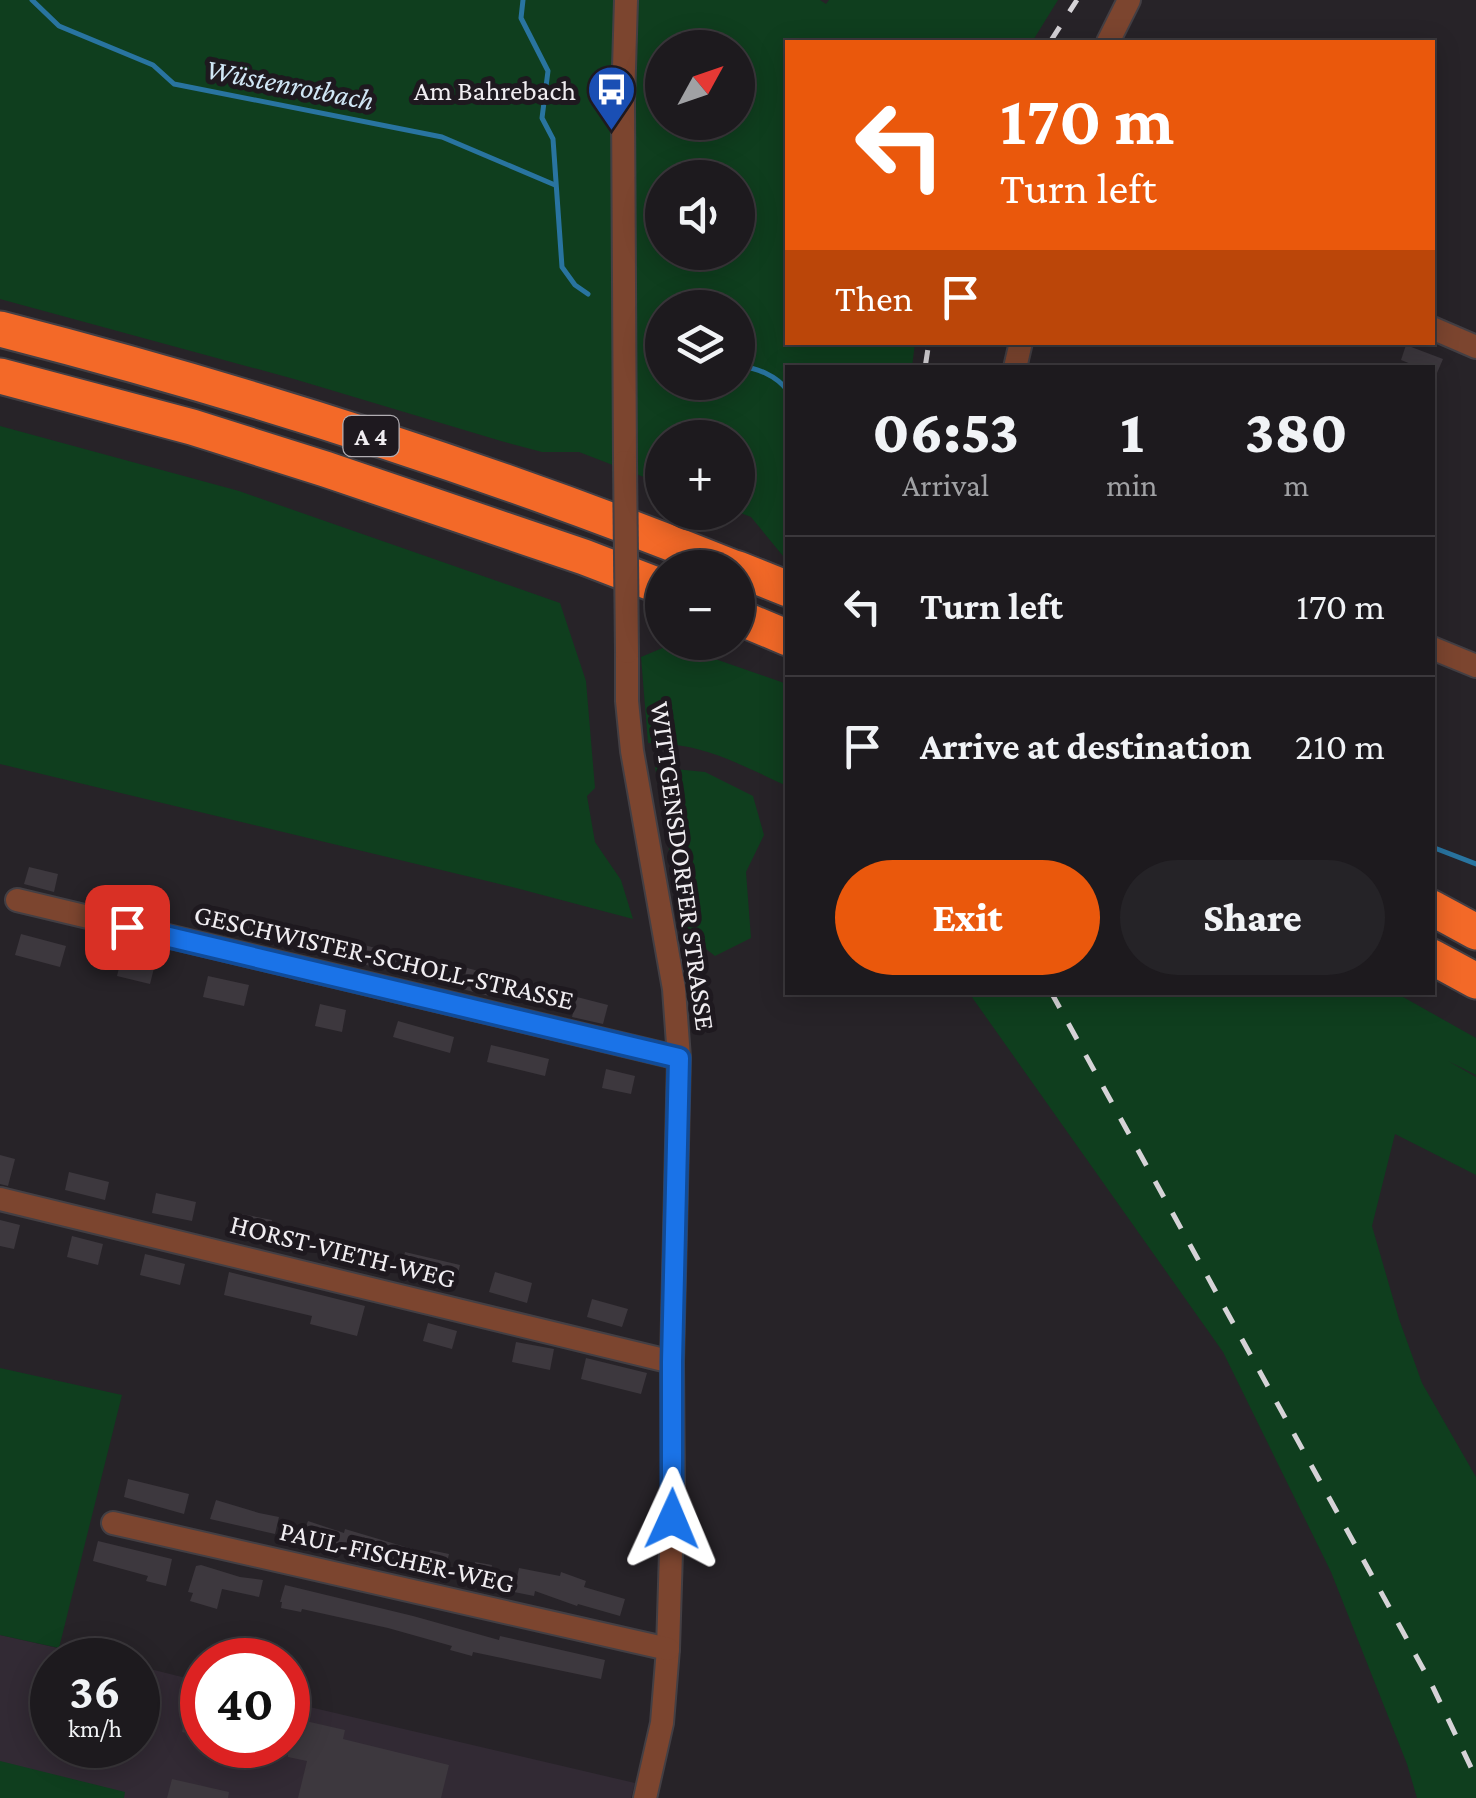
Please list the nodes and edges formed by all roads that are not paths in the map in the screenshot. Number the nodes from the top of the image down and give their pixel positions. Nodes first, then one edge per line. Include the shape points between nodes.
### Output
1 (626, 0) edge
2 (1129, 0) edge
3 (1109, 40) edge
4 (0, 329) edge
5 (1435, 329) edge
6 (1476, 347) edge
7 (0, 376) edge
8 (689, 550) edge
9 (755, 576) edge
10 (645, 580) edge
11 (785, 588) edge
12 (755, 625) edge
13 (785, 637) edge
14 (1435, 649) edge
15 (1476, 666) edge
16 (17, 900) dead end
17 (1435, 910) edge
18 (1476, 932) edge
19 (1435, 960) edge
20 (1476, 981) edge
21 (679, 1058) junction
22 (0, 1200) edge
23 (672, 1362) junction
24 (112, 1523) dead end
25 (668, 1650) junction
26 (646, 1798) edge

1 - 21 street, WITTGENSDORFER STRASSE, bridge via 627,701
2 - 3 street
4 - 8 highway, A 4 via 342,427
5 - 6 street
7 - 10 highway, A 4 via 326,468
9 - 11 highway, A 4
12 - 13 highway
14 - 15 street
16 - 21 street, GESCHWISTER-SCHOLL-STRASSE
17 - 18 highway
19 - 20 highway
21 - 23 street, WITTGENSDORFER STRASSE
22 - 23 street, HORST-VIETH-WEG
23 - 25 street, WITTGENSDORFER STRASSE
24 - 25 street, PAUL-FISCHER-WEG
25 - 26 street, WITTGENSDORFER STRASSE

